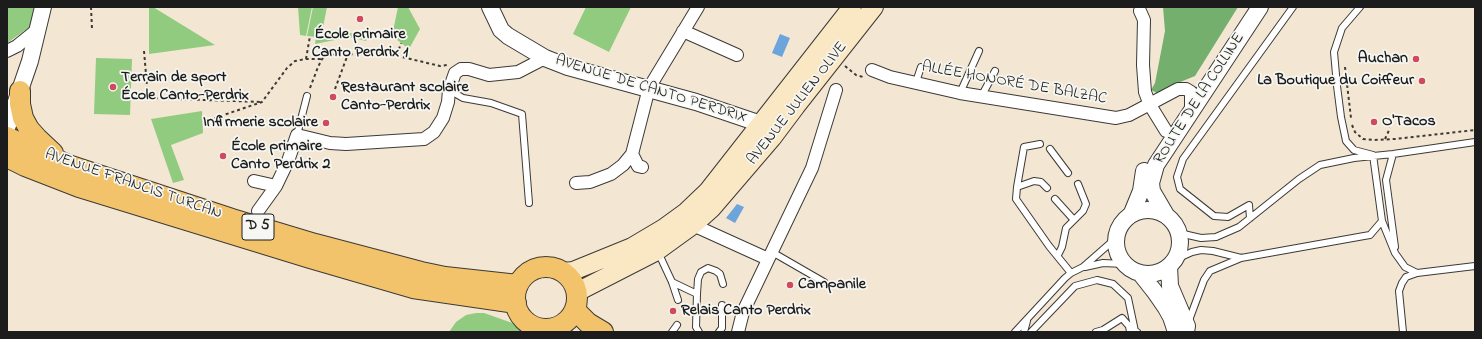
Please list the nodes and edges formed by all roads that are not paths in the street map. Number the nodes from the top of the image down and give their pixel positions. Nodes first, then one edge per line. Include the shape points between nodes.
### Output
1 (43, 7) edge
2 (490, 7) edge
3 (698, 7) edge
4 (852, 7) edge
5 (874, 7) edge
6 (1247, 7) edge
7 (1260, 7) edge
8 (1293, 7) edge
9 (1360, 7) edge
10 (1140, 11) dead end
11 (38, 29) junction
12 (683, 31) junction
13 (7, 51) edge
14 (979, 51) dead end
15 (737, 55) dead end
16 (545, 58) junction
17 (921, 67) dead end
18 (872, 70) dead end
19 (995, 71) dead end
20 (916, 82) junction
21 (649, 88) junction
22 (449, 90) junction
23 (836, 90) dead end
24 (1191, 92) junction
25 (960, 93) junction
26 (13, 96) edge
27 (307, 96) road end
28 (981, 97) junction
29 (1150, 105) junction
30 (1190, 111) junction
31 (762, 124) junction
32 (7, 128) edge
33 (1166, 131) junction
34 (298, 135) junction
35 (7, 138) edge
36 (1475, 142) edge
37 (1040, 144) dead end
38 (1050, 149) dead end
39 (632, 154) junction
40 (1393, 154) junction
41 (1373, 156) junction
42 (7, 157) edge
43 (68, 165) junction
44 (642, 167) dead end
45 (1068, 173) dead end
46 (254, 181) dead end
47 (576, 183) dead end
48 (1078, 184) dead end
49 (276, 186) junction
50 (1017, 187) junction
51 (1047, 188) dead end
52 (721, 199) junction
53 (1055, 199) dead end
54 (529, 203) dead end
55 (258, 212) dead end
56 (1132, 214) junction
57 (1166, 215) junction
58 (1250, 218) junction
59 (1074, 220) junction
60 (1382, 221) junction
61 (693, 226) junction
62 (1179, 233) junction
63 (1116, 238) junction
64 (657, 251) junction
65 (1395, 251) junction
66 (770, 256) junction
67 (1058, 256) junction
68 (1241, 258) junction
69 (1172, 263) junction
70 (1124, 264) junction
71 (1475, 266) edge
72 (1083, 267) junction
73 (564, 272) junction
74 (1071, 273) junction
75 (1140, 273) junction
76 (1417, 273) junction
77 (672, 282) junction
78 (824, 282) dead end
79 (723, 284) dead end
80 (517, 294) junction
81 (697, 294) junction
82 (678, 300) dead end
83 (722, 305) dead end
84 (573, 314) edge
85 (1027, 319) junction
86 (1183, 330) edge
87 (603, 332) edge
88 (672, 332) edge
89 (677, 332) edge
90 (699, 332) edge
91 (719, 332) edge
92 (738, 332) edge
93 (1015, 332) edge
94 (1024, 332) edge
95 (1031, 332) edge
96 (1096, 332) edge
97 (1130, 332) edge
98 (1137, 332) edge
99 (1403, 332) edge

1 - 11 street
2 - 16 street, AVENUE DE CANTO PERDRIX via 500,30
3 - 12 street
4 - 31 main road, AVENUE JULIEN OLIVE
5 - 52 main road, AVENUE JULIEN OLIVE
6 - 24 street, ROUTE DE LA COLLINE
7 - 30 street, ROUTE DE LA COLLINE
8 - 58 lane via 1183,159 1177,177 1180,189 1214,216 1228,217 1249,205
9 - 41 lane via 1342,28 1334,52 1346,141 1354,150
10 - 29 street via 1144,20 1145,92
11 - 13 street
11 - 26 street via 30,60
12 - 15 street
12 - 21 street
14 - 25 lane
16 - 21 street, AVENUE DE CANTO PERDRIX via 568,67
16 - 22 street via 518,72 490,75 461,69 455,73
17 - 20 lane
18 - 20 street, ALLÉE HONORÉ DE BALZAC via 890,77
19 - 28 lane
20 - 25 street, ALLÉE HONORÉ DE BALZAC
21 - 31 street, AVENUE DE CANTO PERDRIX
21 - 39 street
22 - 34 street via 443,118 434,132 424,139 346,144
22 - 54 lane via 463,98 491,103 522,114
23 - 66 street via 812,168
24 - 29 street, ALLÉE HONORÉ DE BALZAC via 1178,89
24 - 30 street
24 - 33 street, ROUTE DE LA COLLINE
25 - 28 street, ALLÉE HONORÉ DE BALZAC
26 - 32 street
26 - 43 main road via 20,104 29,129
27 - 34 lane
28 - 29 street, ALLÉE HONORÉ DE BALZAC via 1116,118 1130,115
29 - 33 street
30 - 57 street, ROUTE DE LA COLLINE via 1156,165 1151,183 1152,191
31 - 52 street, AVENUE JULIEN OLIVE via 759,136 731,178
31 - 73 main road, AVENUE JULIEN OLIVE via 708,191 686,212 632,247 573,271
33 - 56 street, ROUTE DE LA COLLINE via 1149,155 1141,191
34 - 49 street
35 - 43 main road, AVENUE FRANCIS TURCAN / D 5
36 - 40 lane
37 - 50 lane via 1024,147
38 - 45 lane
39 - 44 street via 638,166
39 - 47 street via 611,174 590,182
40 - 41 lane
40 - 65 lane via 1386,180
41 - 58 lane via 1320,165
41 - 60 lane
42 - 80 main road, AVENUE FRANCIS TURCAN / D 5 via 79,187 413,288
43 - 80 main road, AVENUE FRANCIS TURCAN / D 5 via 315,244
46 - 49 street
48 - 59 lane via 1086,204 1083,212
49 - 55 street
50 - 51 lane via 1034,181 1041,182
50 - 67 lane via 1016,199
52 - 61 main road, AVENUE JULIEN OLIVE
53 - 59 lane
56 - 57 street via 1149,209
56 - 63 street via 1123,220
57 - 62 street
58 - 62 lane via 1239,227 1216,237 1201,238
59 - 67 lane via 1066,228
60 - 65 lane
60 - 68 lane via 1370,234
61 - 64 main road, AVENUE JULIEN OLIVE
61 - 66 street
62 - 69 street via 1179,252
63 - 70 street via 1117,252
63 - 72 lane
64 - 77 lane
64 - 84 main road, AVENUE JULIEN OLIVE
65 - 76 lane via 1406,267
66 - 78 lane
66 - 92 street via 743,312
67 - 74 lane
68 - 69 lane via 1201,250
68 - 86 lane via 1210,271
69 - 75 street via 1160,272
69 - 86 street via 1170,286
70 - 72 lane via 1103,263
70 - 75 street
71 - 76 lane
72 - 74 lane
73 - 80 main road via 546,267 529,272
73 - 84 main road via 572,280
74 - 85 lane
75 - 86 street
76 - 99 lane via 1406,277 1399,291
77 - 81 lane
77 - 82 lane
79 - 81 lane via 720,274 708,268 698,279
80 - 84 main road via 522,317 534,326 548,329
81 - 90 lane via 696,327
83 - 91 lane via 722,328
84 - 87 main road
85 - 93 lane
85 - 94 lane
88 - 89 lane via 677,325
95 - 98 lane via 1075,286 1097,280 1113,284 1128,298
96 - 97 lane via 1122,318 1129,326

